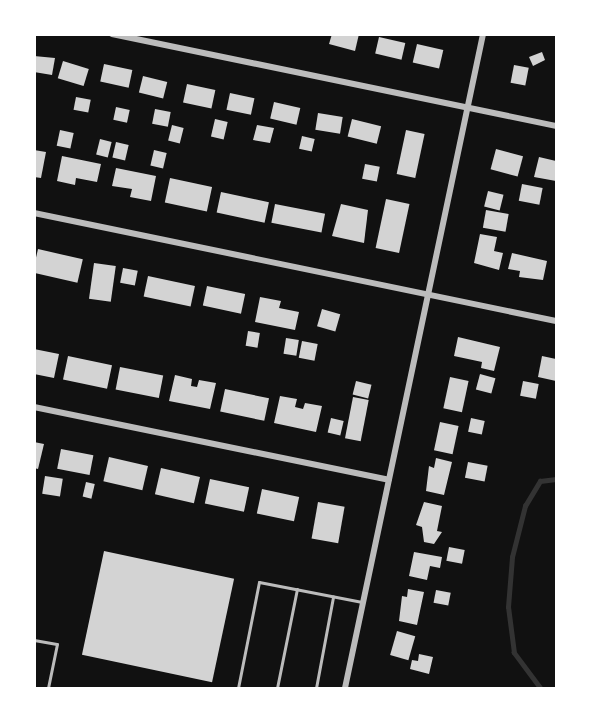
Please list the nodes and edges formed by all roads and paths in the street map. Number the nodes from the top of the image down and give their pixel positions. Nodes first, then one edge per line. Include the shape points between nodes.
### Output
1 (112, 34) edge
2 (483, 34) edge
3 (468, 107) junction
4 (556, 126) edge
5 (34, 213) edge
6 (428, 293) junction
7 (556, 321) edge
8 (34, 407) edge
9 (389, 480) junction
10 (297, 589) junction
11 (333, 597) junction
12 (363, 603) junction
13 (34, 640) edge
14 (48, 688) edge
15 (238, 688) edge
16 (277, 688) edge
17 (315, 688) edge
18 (345, 688) edge

1 - 3 street
2 - 3 street
3 - 4 street
3 - 6 street
5 - 6 street
6 - 7 street
6 - 9 street
8 - 9 street
9 - 12 street
10 - 11 lane
10 - 15 lane via 259,582
10 - 16 lane
11 - 12 lane
11 - 17 lane
12 - 18 street
13 - 14 lane via 57,644

